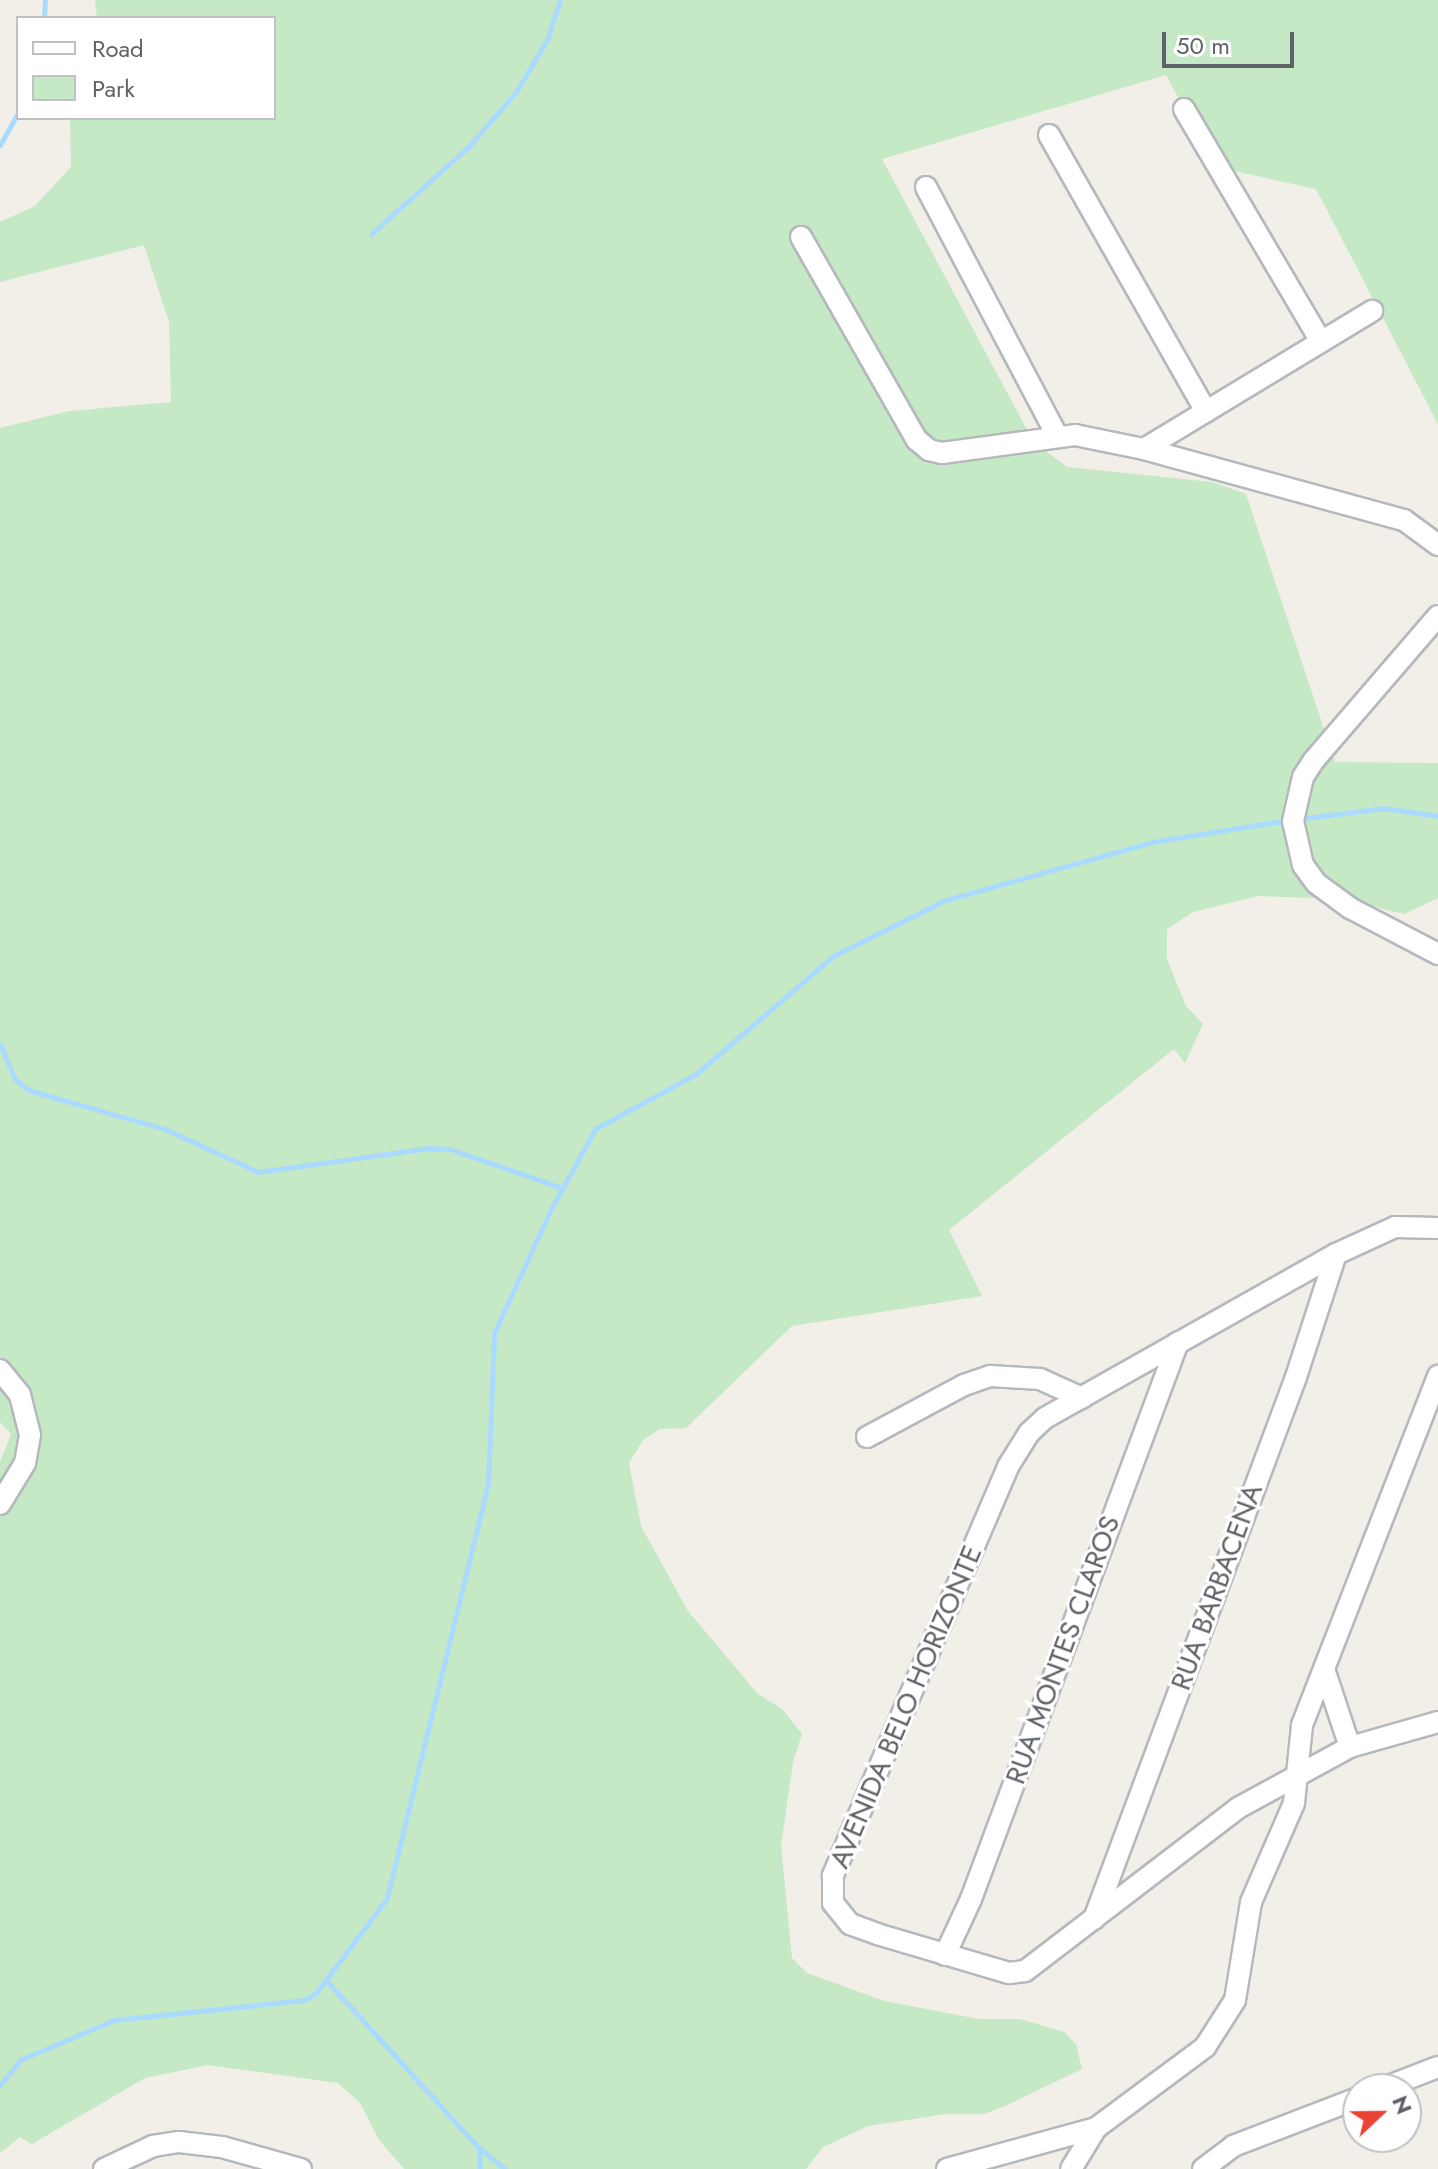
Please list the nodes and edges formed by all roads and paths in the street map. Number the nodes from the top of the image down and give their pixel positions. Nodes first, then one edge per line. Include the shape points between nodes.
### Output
1 (1184, 109) dead end
2 (1049, 135) dead end
3 (926, 187) dead end
4 (801, 237) dead end
5 (1372, 311) dead end
6 (1321, 342) junction
7 (1206, 411) junction
8 (1056, 434) junction
9 (1144, 449) junction
10 (1438, 545) edge
11 (1438, 616) edge
12 (1438, 954) edge
13 (1438, 1228) edge
14 (1336, 1254) junction
15 (1178, 1342) junction
16 (0, 1370) edge
17 (1438, 1376) edge
18 (1082, 1398) junction
19 (867, 1437) dead end
20 (0, 1504) edge
21 (1324, 1669) junction
22 (1438, 1722) edge
23 (1350, 1747) junction
24 (1299, 1773) junction
25 (1094, 1919) junction
26 (945, 1955) junction
27 (1342, 2104) edge
28 (1096, 2128) junction
29 (104, 2169) edge
30 (301, 2169) edge
31 (947, 2169) edge
32 (1071, 2169) edge
33 (1203, 2169) edge

1 - 6 street
2 - 7 street
3 - 8 street
4 - 8 street via 917,440 929,450 942,453
5 - 6 street
6 - 7 street
7 - 9 street
8 - 9 street
9 - 10 street via 1404,520
11 - 12 street via 1314,760 1303,777 1293,821 1303,865 1316,883 1350,908
13 - 14 street, AVENIDA BELO HORIZONTE via 1395,1227
14 - 15 street, AVENIDA BELO HORIZONTE
14 - 25 street, RUA BARBACENA via 1296,1377
15 - 18 street, AVENIDA BELO HORIZONTE
15 - 26 street, RUA MONTES CLAROS
16 - 20 street via 20,1395 30,1435 25,1463
17 - 21 street
18 - 19 street via 1040,1379 990,1376
18 - 26 street, AVENIDA BELO HORIZONTE via 1045,1418 1016,1449 833,1876 833,1903 850,1924
21 - 23 street
21 - 24 street via 1302,1725
22 - 23 street, AVENIDA BELO HORIZONTE
23 - 24 street, AVENIDA BELO HORIZONTE
24 - 25 street, AVENIDA BELO HORIZONTE via 1238,1808
24 - 28 street via 1288,1825 1251,1902 1243,1974 1221,2025 1185,2067
25 - 26 street, AVENIDA BELO HORIZONTE via 1025,1971 1009,1973
27 - 33 street via 1233,2146
28 - 31 street
28 - 32 street
29 - 30 street via 153,2146 179,2142 222,2147

